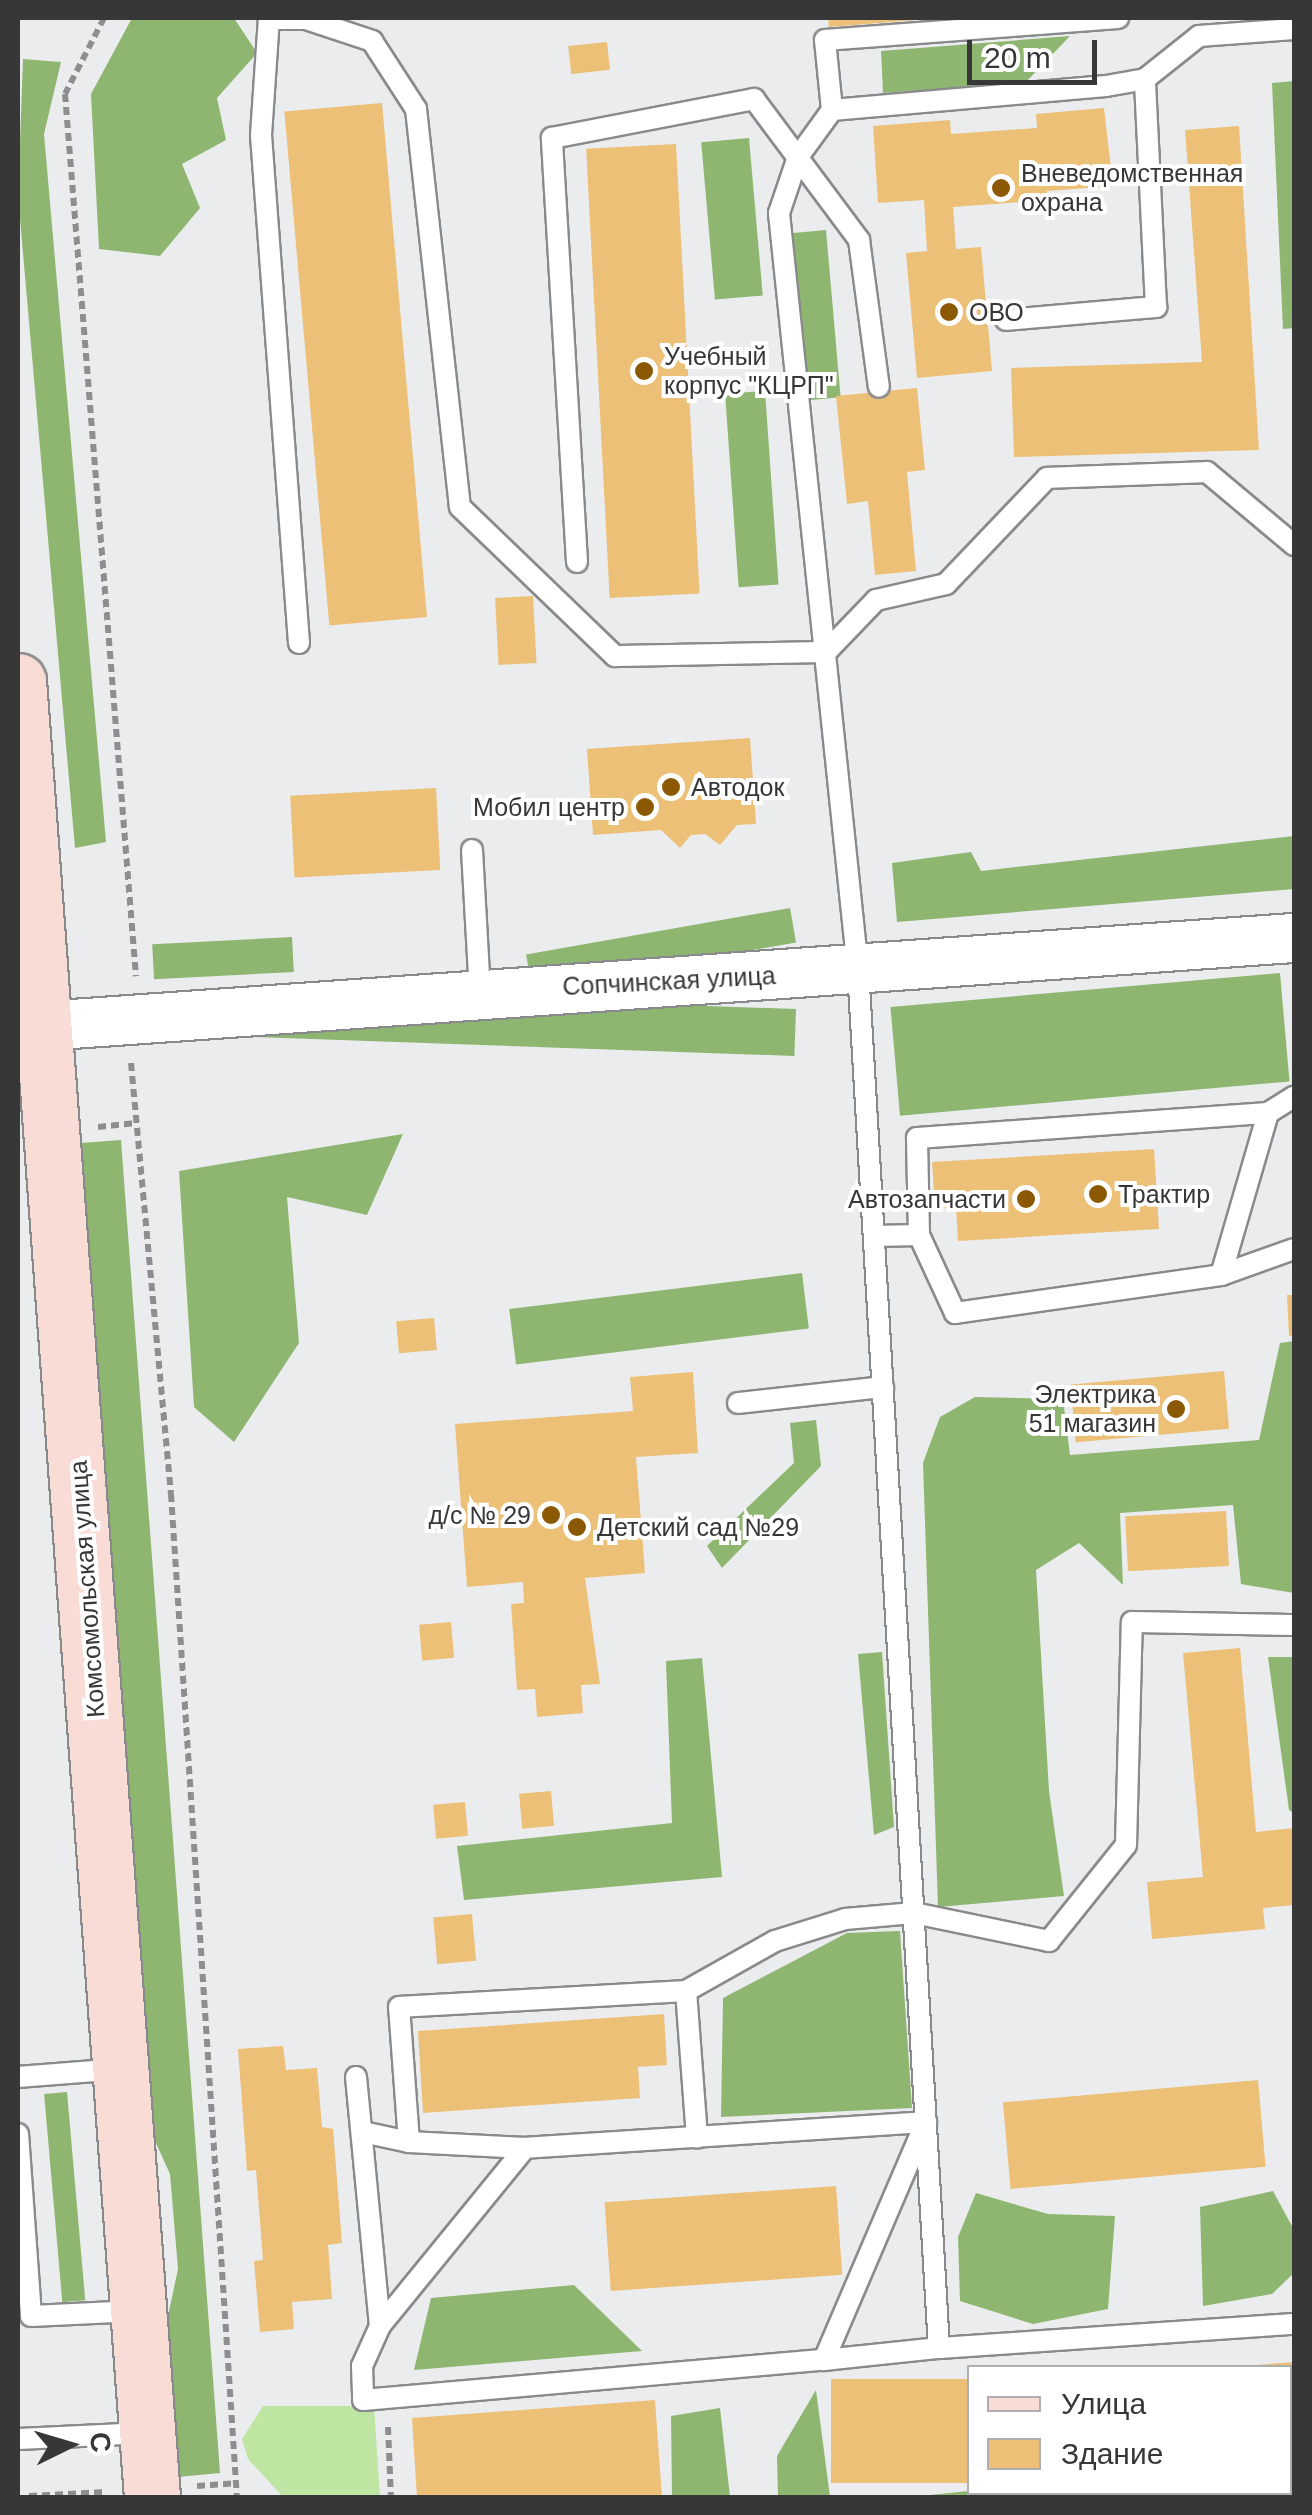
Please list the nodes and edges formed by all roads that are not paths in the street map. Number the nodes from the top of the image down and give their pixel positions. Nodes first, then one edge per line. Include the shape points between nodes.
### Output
1 (268, 18) edge
2 (1118, 18) edge
3 (1198, 27) edge
4 (1294, 30) edge
5 (1144, 79) junction
6 (832, 110) junction
7 (798, 158) junction
8 (1006, 320) dead end
9 (879, 386) dead end
10 (1294, 544) edge
11 (577, 562) dead end
12 (299, 644) dead end
13 (826, 652) junction
14 (18, 681) edge
15 (472, 850) dead end
16 (1294, 938) edge
17 (858, 970) junction
18 (480, 992) junction
19 (31, 1028) edge
20 (1294, 1098) edge
21 (1268, 1113) junction
22 (920, 1235) junction
23 (874, 1236) junction
24 (1294, 1249) edge
25 (1221, 1275) junction
26 (883, 1387) junction
27 (738, 1403) dead end
28 (1294, 1625) edge
29 (914, 1913) junction
30 (686, 1990) junction
31 (124, 2069) junction
32 (18, 2077) edge
33 (356, 2077) dead end
34 (926, 2122) junction
35 (363, 2132) junction
36 (18, 2134) edge
37 (697, 2138) junction
38 (409, 2142) junction
39 (526, 2148) junction
40 (139, 2311) junction
41 (1294, 2324) edge
42 (380, 2326) junction
43 (939, 2348) junction
44 (824, 2360) junction
45 (147, 2433) junction
46 (18, 2439) edge
47 (152, 2498) edge

1 - 12 lane via 261,136
1 - 13 lane via 306,20 372,40 416,109 460,507 615,656
2 - 6 lane via 825,40
3 - 4 lane
3 - 5 lane
5 - 6 lane
5 - 8 lane via 1156,307
6 - 7 lane
7 - 9 lane via 859,240
7 - 11 lane via 754,99 552,138
7 - 13 lane via 779,213
10 - 13 lane via 1206,472 1047,478 946,584 876,600
13 - 17 lane
14 - 19 main road, Комсомольская улица
15 - 18 lane
16 - 17 street, Сопчинская улица
17 - 18 street, Сопчинская улица
17 - 23 lane
18 - 19 street, Сопчинская улица
19 - 31 main road, Комсомольская улица
20 - 21 lane
21 - 22 lane via 917,1138
21 - 25 lane
22 - 23 lane
22 - 25 lane via 956,1312
23 - 26 lane
24 - 25 lane
26 - 27 lane
26 - 29 lane
28 - 29 lane via 1132,1622 1126,1844 1049,1941
29 - 30 lane via 845,1919 775,1941
29 - 34 lane
30 - 37 lane
30 - 38 lane via 400,2007
31 - 32 lane
31 - 40 main road, Комсомольская улица
33 - 35 lane
34 - 37 lane
34 - 43 lane
34 - 44 lane
35 - 38 lane
35 - 42 lane
36 - 40 lane via 31,2316
37 - 39 lane
38 - 39 lane
39 - 42 lane
40 - 45 main road, Комсомольская улица
41 - 43 lane
42 - 44 lane via 362,2366 363,2400
43 - 44 lane
45 - 46 lane
45 - 47 main road, Комсомольская улица

